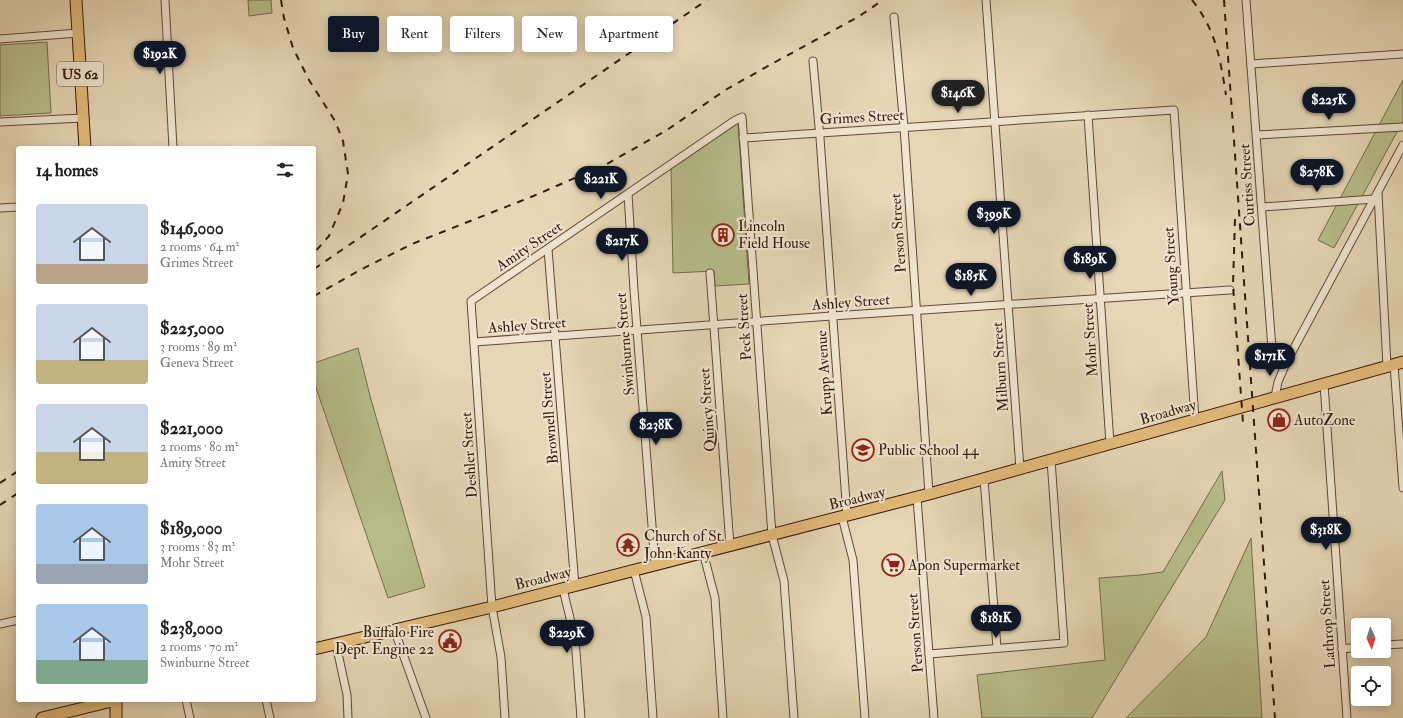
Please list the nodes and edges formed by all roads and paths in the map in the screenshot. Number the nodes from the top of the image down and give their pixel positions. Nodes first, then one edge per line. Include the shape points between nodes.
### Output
1 (76, 0) edge
2 (165, 0) edge
3 (986, 0) edge
4 (1246, 0) edge
5 (894, 17) dead end
6 (78, 33) junction
7 (0, 39) edge
8 (1403, 54) edge
9 (813, 61) dead end
10 (1251, 64) junction
11 (1174, 110) joint
12 (1088, 115) junction
13 (742, 117) joint
14 (83, 118) junction
15 (0, 122) edge
16 (996, 122) junction
17 (904, 127) junction
18 (1403, 127) edge
19 (819, 132) junction
20 (1257, 135) junction
21 (743, 138) junction
22 (1403, 145) edge
23 (85, 146) edge
24 (174, 146) edge
25 (1378, 191) junction
26 (628, 194) junction
27 (1374, 199) junction
28 (16, 207) edge
29 (1262, 207) junction
30 (0, 208) edge
31 (548, 249) junction
32 (710, 273) dead end
33 (1230, 290) dead end
34 (1186, 292) junction
35 (1101, 298) junction
36 (471, 301) joint
37 (1009, 304) junction
38 (917, 310) junction
39 (832, 316) junction
40 (757, 321) junction
41 (714, 324) junction
42 (637, 329) junction
43 (555, 336) junction
44 (474, 342) junction
45 (1286, 363) junction
46 (1395, 364) edge
47 (1324, 384) junction
48 (1275, 398) junction
49 (1195, 420) junction
50 (1110, 444) junction
51 (1051, 460) junction
52 (1020, 469) junction
53 (984, 479) junction
54 (1403, 488) edge
55 (929, 494) junction
56 (917, 498) junction
57 (844, 516) junction
58 (772, 535) junction
59 (730, 546) junction
60 (703, 552) junction
61 (655, 565) junction
62 (634, 570) junction
63 (575, 586) junction
64 (563, 588) junction
65 (492, 606) junction
66 (16, 620) edge
67 (0, 624) edge
68 (394, 629) junction
69 (336, 644) junction
70 (1403, 644) edge
71 (1391, 645) edge
72 (1351, 647) edge
73 (997, 648) junction
74 (1342, 648) junction
75 (316, 649) edge
76 (929, 654) junction
77 (108, 702) edge
78 (116, 702) edge
79 (186, 702) edge
80 (266, 702) edge
81 (42, 718) edge
82 (116, 718) edge
83 (190, 718) edge
84 (270, 718) edge
85 (348, 718) edge
86 (426, 718) edge
87 (505, 718) edge
88 (581, 718) edge
89 (653, 718) edge
90 (723, 718) edge
91 (794, 718) edge
92 (865, 718) edge
93 (934, 718) edge
94 (1347, 718) edge

1 - 6 main road, US 62
2 - 24 street
3 - 16 street, Milburn Street
4 - 10 street, Curtiss Street
5 - 17 street, Person Street
6 - 7 street
6 - 14 main road, US 62
8 - 10 street
9 - 19 street, Krupp Avenue
10 - 20 street, Curtiss Street
11 - 12 street, Grimes Street
11 - 34 street, Young Street
12 - 16 street, Grimes Street
12 - 35 street, Mohr Street
13 - 21 street, Peck Street
13 - 26 street, Amity Street
14 - 15 street
14 - 23 main road, US 62
16 - 17 street, Grimes Street
16 - 37 street, Milburn Street
17 - 19 street, Grimes Street
17 - 38 street, Person Street
18 - 20 street
19 - 21 street, Grimes Street
19 - 39 street, Krupp Avenue
20 - 29 street, Curtiss Street
21 - 40 street, Peck Street
22 - 25 street
25 - 27 street
25 - 46 street
26 - 31 street, Amity Street
26 - 42 street, Swinburne Street
27 - 29 street
27 - 45 street
28 - 30 street
29 - 45 street, Curtiss Street via 1272,349
31 - 36 street, Amity Street
31 - 43 street, Brownell Street
32 - 41 street, Quincy Street
33 - 34 street, Ashley Street
34 - 35 street, Ashley Street
34 - 49 street, Young Street
35 - 37 street, Ashley Street
35 - 50 street, Mohr Street
36 - 44 street, Deshler Street
37 - 38 street, Ashley Street
37 - 52 street, Milburn Street
38 - 39 street, Ashley Street
38 - 55 street, Person Street
39 - 40 street, Ashley Street
39 - 57 street, Krupp Avenue
40 - 41 street, Ashley Street
40 - 58 street, Peck Street
41 - 42 street, Ashley Street
41 - 59 street, Quincy Street
42 - 43 street, Ashley Street
42 - 61 street, Swinburne Street
43 - 44 street, Ashley Street
43 - 63 street, Brownell Street
44 - 65 street, Deshler Street
45 - 48 street
46 - 47 main road, Broadway
46 - 54 street
47 - 48 main road, Broadway
47 - 74 street, Lathrop Street
48 - 49 main road, Broadway
49 - 50 main road, Broadway
50 - 51 main road, Broadway
51 - 52 main road, Broadway
51 - 73 street via 1064,643
52 - 53 main road, Broadway
53 - 55 main road, Broadway
53 - 73 street
55 - 56 main road, Broadway
56 - 57 main road, Broadway
56 - 76 street, Person Street
57 - 58 main road, Broadway
57 - 92 street, Krupp Avenue via 853,560
58 - 59 main road, Broadway
58 - 91 street, Peck Street via 784,581
59 - 60 main road, Broadway
60 - 61 main road, Broadway
60 - 90 street via 715,598
61 - 62 main road, Broadway
62 - 63 main road, Broadway
62 - 89 street via 646,617
63 - 64 main road, Broadway
64 - 65 main road, Broadway
64 - 88 street via 575,639
65 - 68 main road, Broadway
65 - 87 street, Deshler Street via 501,657
66 - 67 street
68 - 69 main road, Broadway
68 - 86 street
69 - 75 main road, Broadway
69 - 85 street via 347,695
70 - 71 street
72 - 74 street
73 - 76 street
74 - 94 street, Lathrop Street
76 - 93 street, Person Street
77 - 81 main road
78 - 82 main road
79 - 83 street
80 - 84 street

